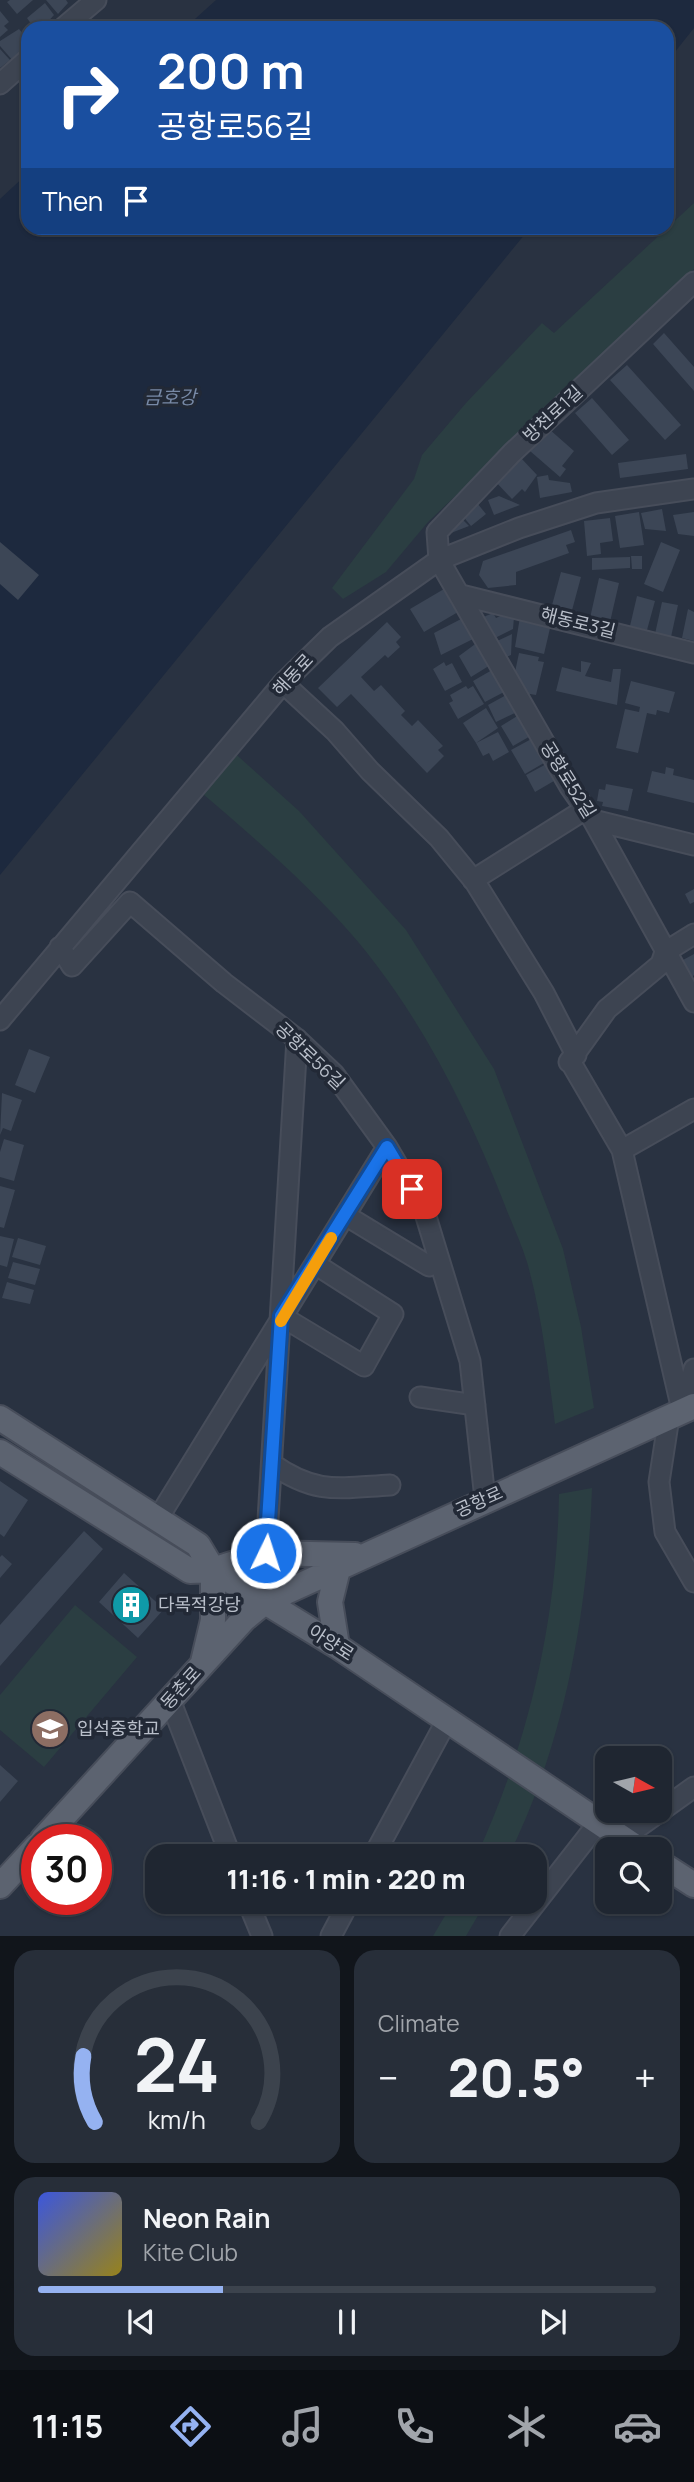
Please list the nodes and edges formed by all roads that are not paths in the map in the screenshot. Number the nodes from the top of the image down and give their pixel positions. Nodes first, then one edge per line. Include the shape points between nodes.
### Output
1 (96, 0) edge
2 (71, 21) edge
3 (21, 65) edge
4 (0, 84) edge
5 (694, 282) edge
6 (694, 489) edge
7 (439, 560) junction
8 (461, 596) junction
9 (694, 653) edge
10 (284, 683) junction
11 (589, 815) junction
12 (694, 845) edge
13 (473, 880) junction
14 (694, 934) edge
15 (60, 947) junction
16 (665, 952) junction
17 (694, 1002) edge
18 (0, 1020) edge
19 (297, 1039) junction
20 (570, 1061) junction
21 (694, 1109) edge
22 (387, 1147) junction
23 (622, 1150) junction
24 (345, 1215) junction
25 (315, 1264) junction
26 (429, 1266) dead end
27 (281, 1316) junction
28 (694, 1369) edge
29 (420, 1397) dead end
30 (475, 1405) junction
31 (694, 1406) edge
32 (0, 1418) edge
33 (668, 1418) junction
34 (0, 1452) edge
35 (272, 1464) junction
36 (390, 1485) dead end
37 (485, 1499) junction
38 (157, 1520) junction
39 (266, 1553) junction
40 (362, 1555) junction
41 (339, 1565) junction
42 (213, 1570) junction
43 (694, 1582) edge
44 (266, 1601) junction
45 (337, 1646) junction
46 (202, 1665) junction
47 (170, 1700) junction
48 (447, 1720) junction
49 (694, 1787) edge
50 (595, 1819) edge
51 (57, 1824) edge
52 (597, 1824) edge
53 (602, 1824) edge
54 (621, 1837) edge
55 (639, 1837) edge
56 (226, 1844) edge
57 (380, 1844) edge
58 (21, 1860) edge
59 (672, 1871) edge
60 (3, 1876) edge
61 (694, 1885) edge
62 (253, 1914) edge
63 (343, 1914) edge
64 (262, 1936) edge
65 (331, 1936) edge
66 (510, 1936) edge

1 - 2 street
3 - 4 street
5 - 7 street, 방천로1길 via 463,502 437,532
6 - 7 street, 해동로 via 596,503
7 - 8 street, 공항로52길
7 - 10 street, 해동로 via 330,636
8 - 9 street, 해동로3길
8 - 11 street, 공항로52길
10 - 13 street via 439,838
10 - 15 street, 해동로
11 - 12 street
11 - 13 street
11 - 16 street, 공항로52길
13 - 20 street via 544,993
14 - 16 street
15 - 18 street, 해동로
15 - 19 street, 공항로56길 via 72,966 130,902
16 - 17 street, 공항로52길
16 - 20 street via 661,964 607,1009
19 - 22 street, 공항로56길 via 334,1074
19 - 27 street
20 - 23 street
21 - 23 street
22 - 24 street
22 - 30 street, 공항로56길 via 424,1210 470,1361
23 - 28 street via 682,1410
24 - 25 street
24 - 26 street
25 - 27 street
25 - 27 street via 393,1314 364,1366
27 - 35 street
27 - 38 street
29 - 30 street
30 - 37 street, 공항로56길
31 - 33 main road, 공항로
32 - 38 main road, 아양로
33 - 37 main road, 공항로
33 - 43 street via 659,1482 666,1532
34 - 42 main road, 아양로 via 190,1571
35 - 36 street via 312,1486
35 - 39 street
37 - 40 main road, 공항로
38 - 42 main road, 아양로 via 198,1545
39 - 40 main road
39 - 42 main road
40 - 41 main road, 공항로
41 - 44 main road, 공항로
41 - 45 main road via 330,1602
42 - 44 main road, 아양로
42 - 46 main road via 213,1620
44 - 45 main road, 아양로
44 - 46 main road, 동촌로
45 - 48 main road, 아양로
46 - 47 main road, 동촌로
47 - 51 main road, 동촌로
47 - 56 street
48 - 50 main road, 아양로
48 - 57 street
49 - 55 street
52 - 66 street
53 - 54 main road, 아양로
58 - 60 main road
59 - 61 main road
62 - 64 street
63 - 65 street

